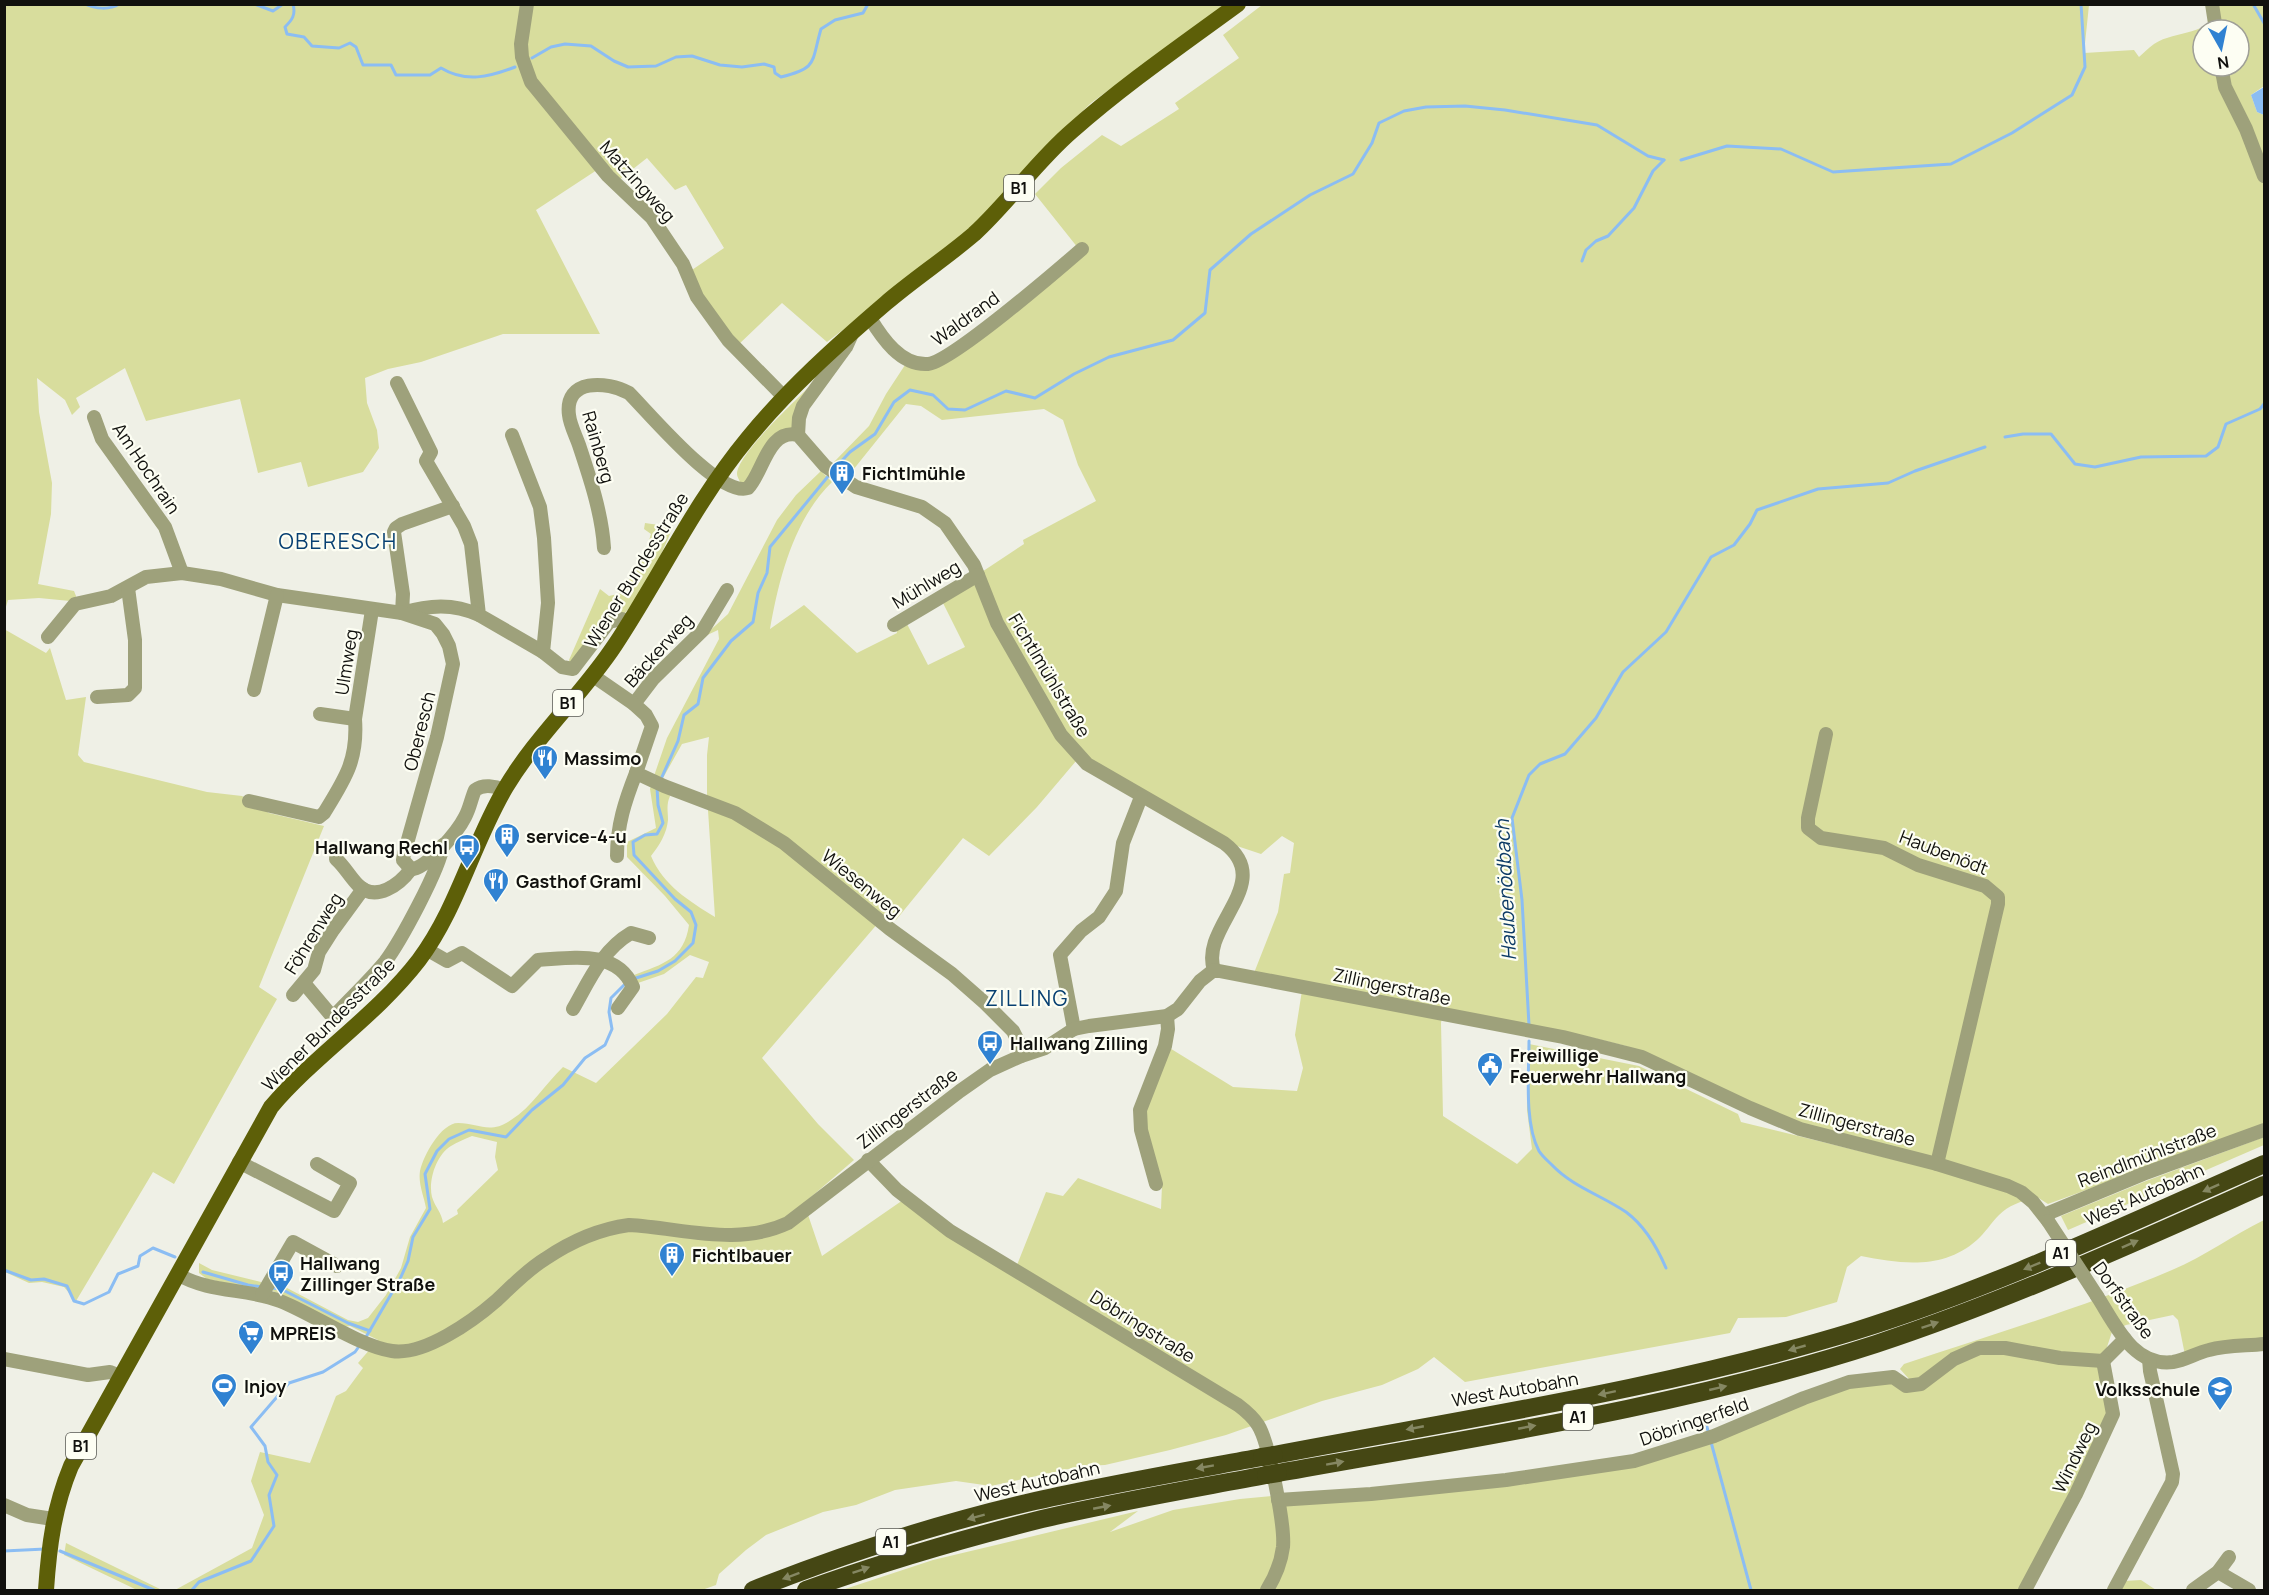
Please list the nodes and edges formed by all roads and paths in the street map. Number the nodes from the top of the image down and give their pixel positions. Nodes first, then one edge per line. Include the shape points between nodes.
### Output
1 (527, 4) edge
2 (1238, 4) edge
3 (2200, 4) edge
4 (2210, 18) edge
5 (2224, 78) edge
6 (2265, 176) edge
7 (1082, 249) dead end
8 (870, 318) junction
9 (852, 332) junction
10 (397, 383) dead end
11 (784, 397) junction
12 (94, 417) dead end
13 (512, 435) dead end
14 (798, 435) junction
15 (716, 479) junction
16 (453, 506) junction
17 (604, 548) dead end
18 (182, 573) junction
19 (978, 575) junction
20 (128, 588) junction
21 (727, 590) dead end
22 (278, 595) junction
23 (372, 610) junction
24 (402, 613) junction
25 (479, 615) junction
26 (630, 622) junction
27 (894, 625) dead end
28 (48, 637) dead end
29 (543, 652) junction
30 (592, 675) junction
31 (254, 690) dead end
32 (97, 698) dead end
33 (634, 704) junction
34 (320, 714) dead end
35 (355, 719) junction
36 (1827, 734) dead end
37 (642, 775) junction
38 (504, 790) junction
39 (1142, 797) junction
40 (249, 801) dead end
41 (443, 845) junction
42 (617, 856) dead end
43 (336, 859) dead end
44 (411, 869) junction
45 (363, 889) junction
46 (649, 938) dead end
47 (426, 949) junction
48 (602, 959) junction
49 (1214, 970) junction
50 (304, 983) junction
51 (293, 995) dead end
52 (618, 1008) dead end
53 (573, 1009) dead end
54 (1167, 1016) junction
55 (1074, 1029) junction
56 (1021, 1056) junction
57 (2265, 1130) edge
58 (868, 1160) junction
59 (239, 1162) junction
60 (317, 1164) dead end
61 (1937, 1164) junction
62 (2265, 1164) edge
63 (1155, 1184) dead end
64 (2265, 1185) edge
65 (2046, 1218) junction
66 (337, 1266) dead end
67 (178, 1275) junction
68 (265, 1289) junction
69 (2125, 1339) junction
70 (2265, 1344) edge
71 (4, 1359) edge
72 (2149, 1359) junction
73 (2103, 1361) junction
74 (120, 1376) junction
75 (1278, 1500) junction
76 (4, 1505) edge
77 (53, 1520) junction
78 (2229, 1557) dead end
79 (2218, 1572) junction
80 (46, 1590) edge
81 (753, 1590) edge
82 (806, 1590) edge
83 (1267, 1590) edge
84 (2025, 1590) edge
85 (2114, 1590) edge
86 (2193, 1590) edge
87 (2249, 1590) edge

1 - 11 street, Matzingweg via 521,44 531,82 609,176 652,218 683,264 697,297 728,340
2 - 8 main road, Wiener Bundesstraße / B1 via 1069,134 976,232
3 - 4 street
5 - 6 street
7 - 8 street, Waldrand via 990,324 930,364 914,363 900,355
8 - 9 main road, Wiener Bundesstraße / B1
9 - 11 main road, Wiener Bundesstraße / B1
9 - 14 street via 846,347 803,406
10 - 16 street via 431,453 426,461
11 - 15 main road, Wiener Bundesstraße / B1
12 - 18 street, Am Hochrain via 102,439 165,527
13 - 29 street via 541,510 548,603
14 - 15 street via 789,435 773,444 748,488 736,489
14 - 19 street, Fichtlmühlstraße via 839,476 868,493 922,507 945,523
15 - 17 street, Rainberg via 629,393 601,385 585,386 573,393 569,417 603,530
15 - 26 main road, Wiener Bundesstraße / B1
16 - 24 street via 396,528
16 - 25 street via 471,544
18 - 20 street, Oberesch via 146,577
18 - 22 street, Oberesch
19 - 27 street, Mühlweg
19 - 39 street, Fichtlmühlstraße via 997,623 1061,735 1087,764
20 - 28 street, Oberesch via 75,604
20 - 32 street via 135,640 135,688 128,695
21 - 33 street, Bäckerweg via 703,630 653,679
22 - 23 street, Oberesch
22 - 31 street
23 - 24 street, Oberesch
23 - 35 street, Ulmweg
24 - 25 street via 448,605
24 - 44 street, Oberesch via 435,624 449,646 453,664 404,854 403,860
25 - 29 street
26 - 29 street via 609,622 573,669 562,667
26 - 30 main road, Wiener Bundesstraße / B1
30 - 33 street, Bäckerweg
30 - 38 main road, Wiener Bundesstraße / B1 via 531,748
33 - 37 street, Bäckerweg via 652,726
34 - 35 street, Ulmweg
35 - 40 street, Ulmweg via 352,763 319,817
36 - 61 street, Haubenödt via 1808,818 1812,833 1821,838 1884,848 1918,865 1985,886 1998,897
37 - 42 street, Bäckerweg via 621,812
37 - 56 street, Wiesenweg via 735,813 784,843 985,1003 1013,1030
38 - 41 street via 484,786 475,790 463,822
38 - 47 main road, Wiener Bundesstraße / B1
39 - 49 street, Fichtlmühlstraße via 1224,843 1241,860 1244,871 1239,891 1211,953
39 - 55 street via 1123,843 1116,891 1099,917 1060,955
41 - 44 street via 422,867
41 - 50 street via 433,876 386,961 337,1013 330,1014
43 - 45 street, Föhrenweg
44 - 45 street, Föhrenweg via 404,879 381,892
45 - 50 street, Föhrenweg via 319,952 314,970
46 - 48 street via 631,933 617,941
47 - 48 street via 447,961 462,953 512,986 538,960
47 - 59 main road, Wiener Bundesstraße / B1 via 384,999 291,1084 271,1107
48 - 52 street via 630,981
48 - 53 street
49 - 54 street
49 - 61 street, Zillingerstraße via 1601,1045 1642,1057 1800,1129
50 - 51 street, Föhrenweg
54 - 55 street, Zillingerstraße
54 - 63 street via 1164,1046 1140,1110
55 - 56 street, Zillingerstraße via 1045,1048
56 - 58 street, Zillingerstraße via 960,1090
57 - 65 street, Reindlmühlstraße via 2143,1174
58 - 68 street, Zillingerstraße via 775,1229 743,1236 646,1226 614,1227 594,1233 544,1259 470,1320 422,1347 404,1352 391,1351 351,1335
58 - 75 street, Döbringstraße via 897,1190 950,1231 1251,1415 1266,1444
59 - 60 street via 334,1211 350,1184
59 - 67 main road, Wiener Bundesstraße / B1
61 - 65 street, Zillingerstraße via 2021,1192
62 -> 81 highway, West Autobahn / A1 via 1987,1284 1804,1346 1594,1396 1146,1478 1002,1510 854,1553
82 -> 64 highway, A1 via 936,1547 1044,1519 1603,1413 1798,1367 1999,1300
65 - 69 street, Dorfstraße, bridge
66 - 68 street via 293,1242
67 - 68 street, Zillingerstraße via 219,1289
67 - 74 main road, Wiener Bundesstraße / B1
69 - 72 street, Dorfstraße
69 - 73 street
70 - 72 street, Dorfstraße via 2221,1347 2174,1362
71 - 74 street via 88,1375 110,1372
72 - 85 street via 2172,1482
73 - 75 street, Döbringerfeld via 1979,1348 1954,1359 1921,1384 1906,1386 1893,1377 1849,1382 1714,1436 1634,1461 1506,1480
73 - 84 street, Windweg via 2113,1414
74 - 77 main road, Wiener Bundesstraße / B1 via 71,1466
75 - 83 street, Döbringstraße via 1283,1545 1280,1564
76 - 77 street
77 - 80 main road, Wiener Bundesstraße / B1
78 - 79 street
79 - 86 street
79 - 87 street

